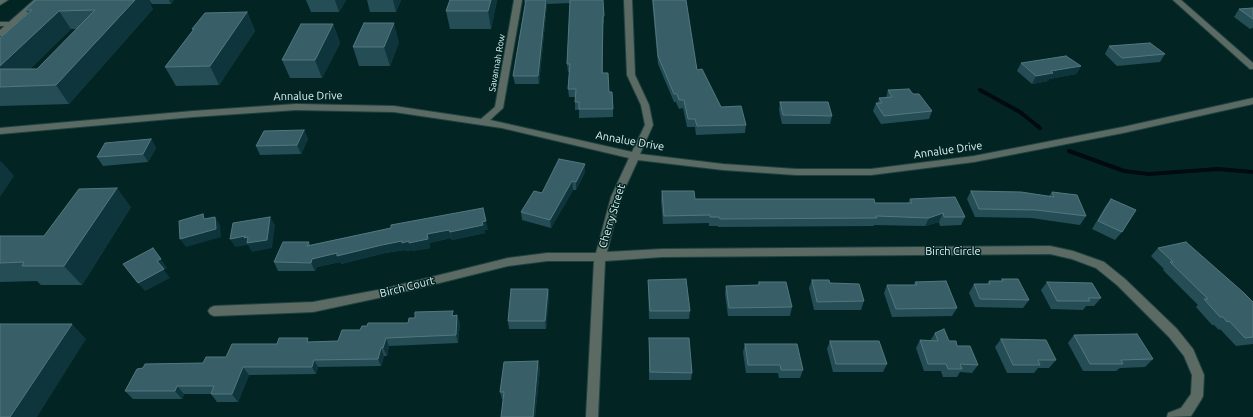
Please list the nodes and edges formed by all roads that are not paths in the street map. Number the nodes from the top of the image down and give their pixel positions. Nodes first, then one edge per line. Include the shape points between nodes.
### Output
1 (5, 0) edge
2 (38, 0) edge
3 (518, 0) edge
4 (628, 0) edge
5 (1177, 0) edge
6 (0, 3) edge
7 (0, 24) edge
8 (10, 24) junction
9 (0, 34) edge
10 (1253, 68) edge
11 (1253, 101) edge
12 (482, 122) junction
13 (0, 131) edge
14 (634, 156) junction
15 (600, 257) junction
16 (214, 311) dead end
17 (592, 417) edge
18 (1173, 417) edge

1 - 6 lane
2 - 8 street
3 - 12 street, Savannah Row via 499,108
4 - 14 street, Cherry Street via 631,75 645,104 649,125
5 - 10 street
7 - 8 lane
8 - 9 street
11 - 14 street, Annalue Drive via 1124,130 974,159 870,172 796,172 723,167
12 - 13 street, Annalue Drive via 394,109 296,107
12 - 14 street, Annalue Drive
14 - 15 street, Cherry Street via 616,197
15 - 16 street, Birch Court via 547,257 508,262 383,293 314,306
15 - 17 street, Cherry Street
15 - 18 street, Birch Circle via 662,253 1042,250 1073,255 1100,265 1122,282 1173,333 1189,353 1198,375 1197,396 1186,412

